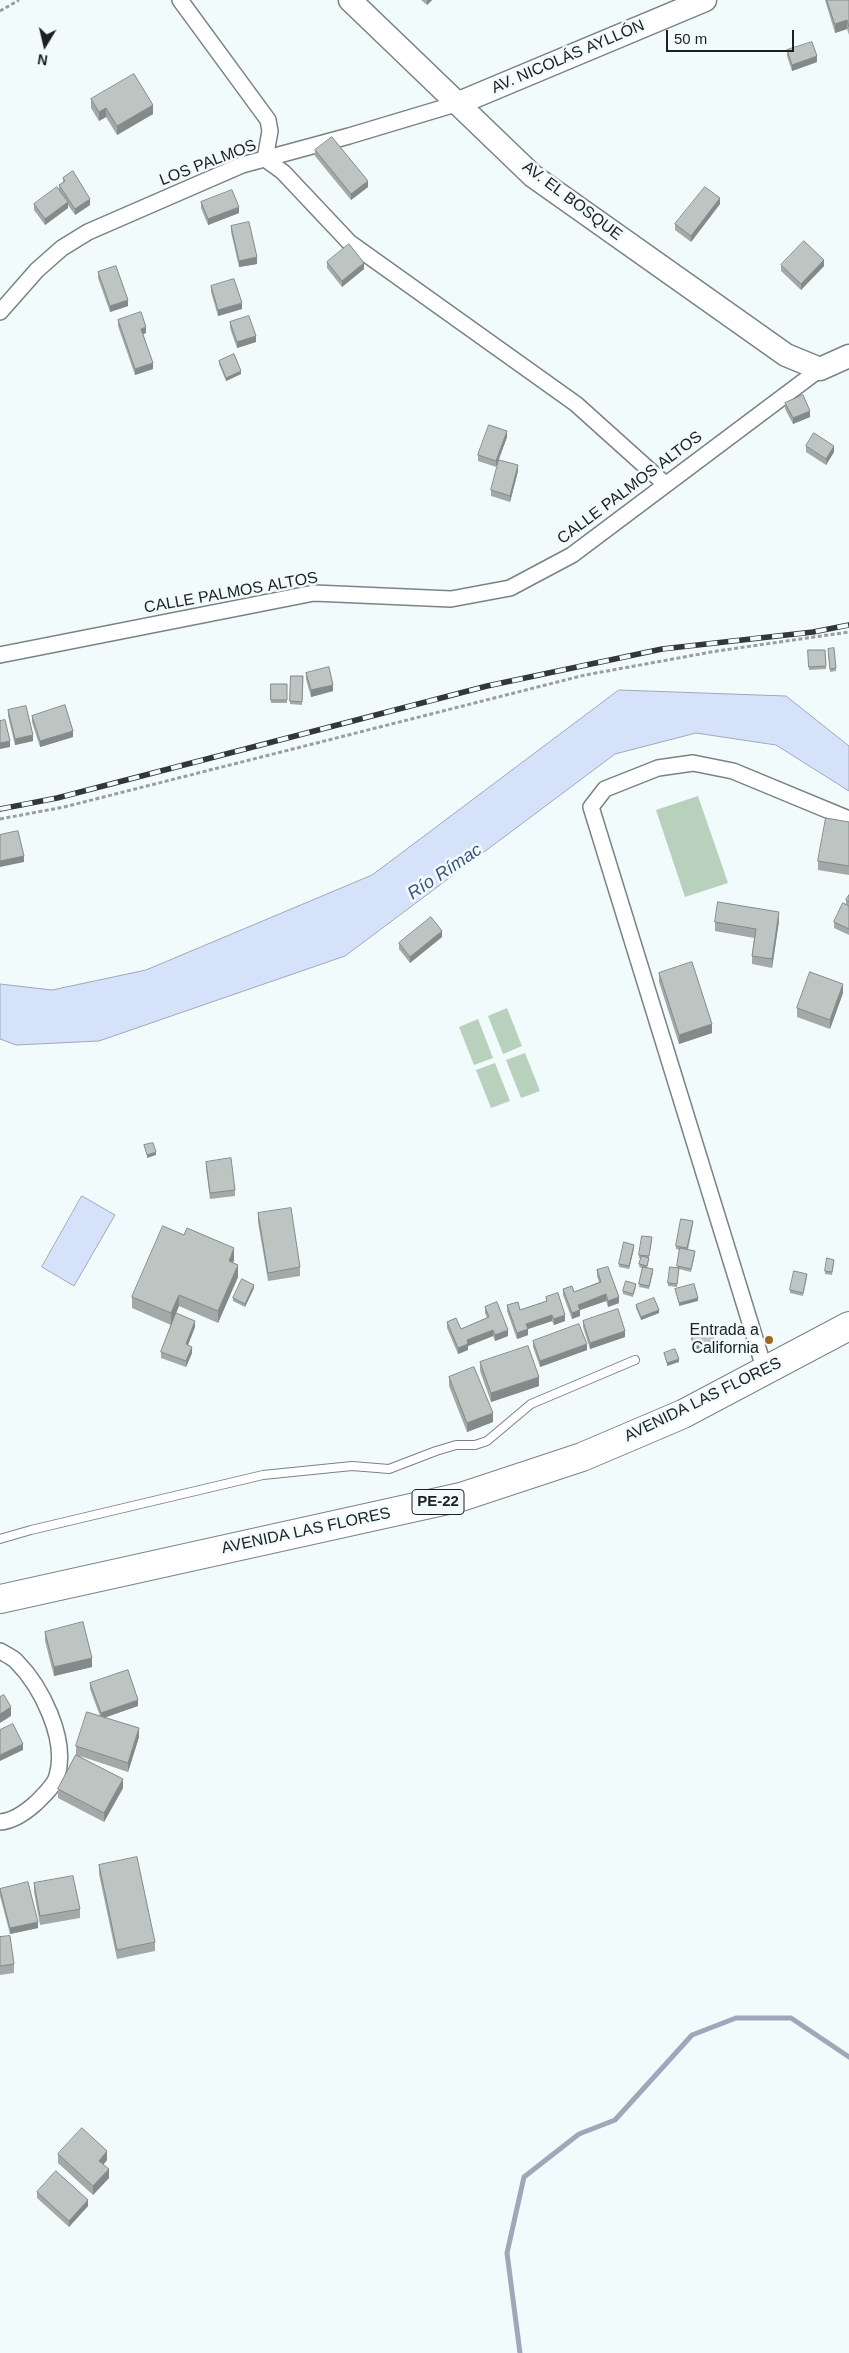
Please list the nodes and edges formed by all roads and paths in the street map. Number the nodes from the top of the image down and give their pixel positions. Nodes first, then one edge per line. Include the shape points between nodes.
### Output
1 (19, 0) edge
2 (180, 0) edge
3 (350, 0) edge
4 (705, 0) edge
5 (0, 10) edge
6 (459, 103) junction
7 (265, 159) junction
8 (0, 312) edge
9 (849, 356) edge
10 (820, 369) junction
11 (665, 484) junction
12 (849, 632) edge
13 (0, 654) edge
14 (0, 819) edge
15 (849, 819) edge
16 (849, 1326) edge
17 (635, 1360) dead end
18 (765, 1371) junction
19 (0, 1539) edge
20 (0, 1599) edge
21 (0, 1651) edge
22 (0, 1822) edge

1 - 5 path
2 - 7 street via 268,120 270,131
3 - 6 street, AV. EL BOSQUE
4 - 6 street, AV. NICOLÁS AYLLÓN
6 - 7 street, LOS PALMOS
6 - 10 street, AV. EL BOSQUE via 533,176 786,355
7 - 8 street, LOS PALMOS via 207,179 88,232 62,248 37,270
7 - 11 street via 283,172 350,242 576,404
9 - 10 street
10 - 11 street, CALLE PALMOS ALTOS
11 - 13 street, CALLE PALMOS ALTOS via 572,555 510,588 451,599 314,593
12 - 14 path via 585,675 73,804
15 - 18 street via 733,771 693,763 658,768 605,789 591,807
16 - 18 highway, AVENIDA LAS FLORES / PE-22
17 - 19 lane via 531,1404 487,1441 475,1445 443,1449 389,1469 352,1466 263,1475
18 - 20 highway, AVENIDA LAS FLORES / PE-22 via 683,1414 582,1457 461,1497
21 - 22 street via 15,1660 40,1689 57,1733 59,1759 57,1777 43,1796 27,1811

